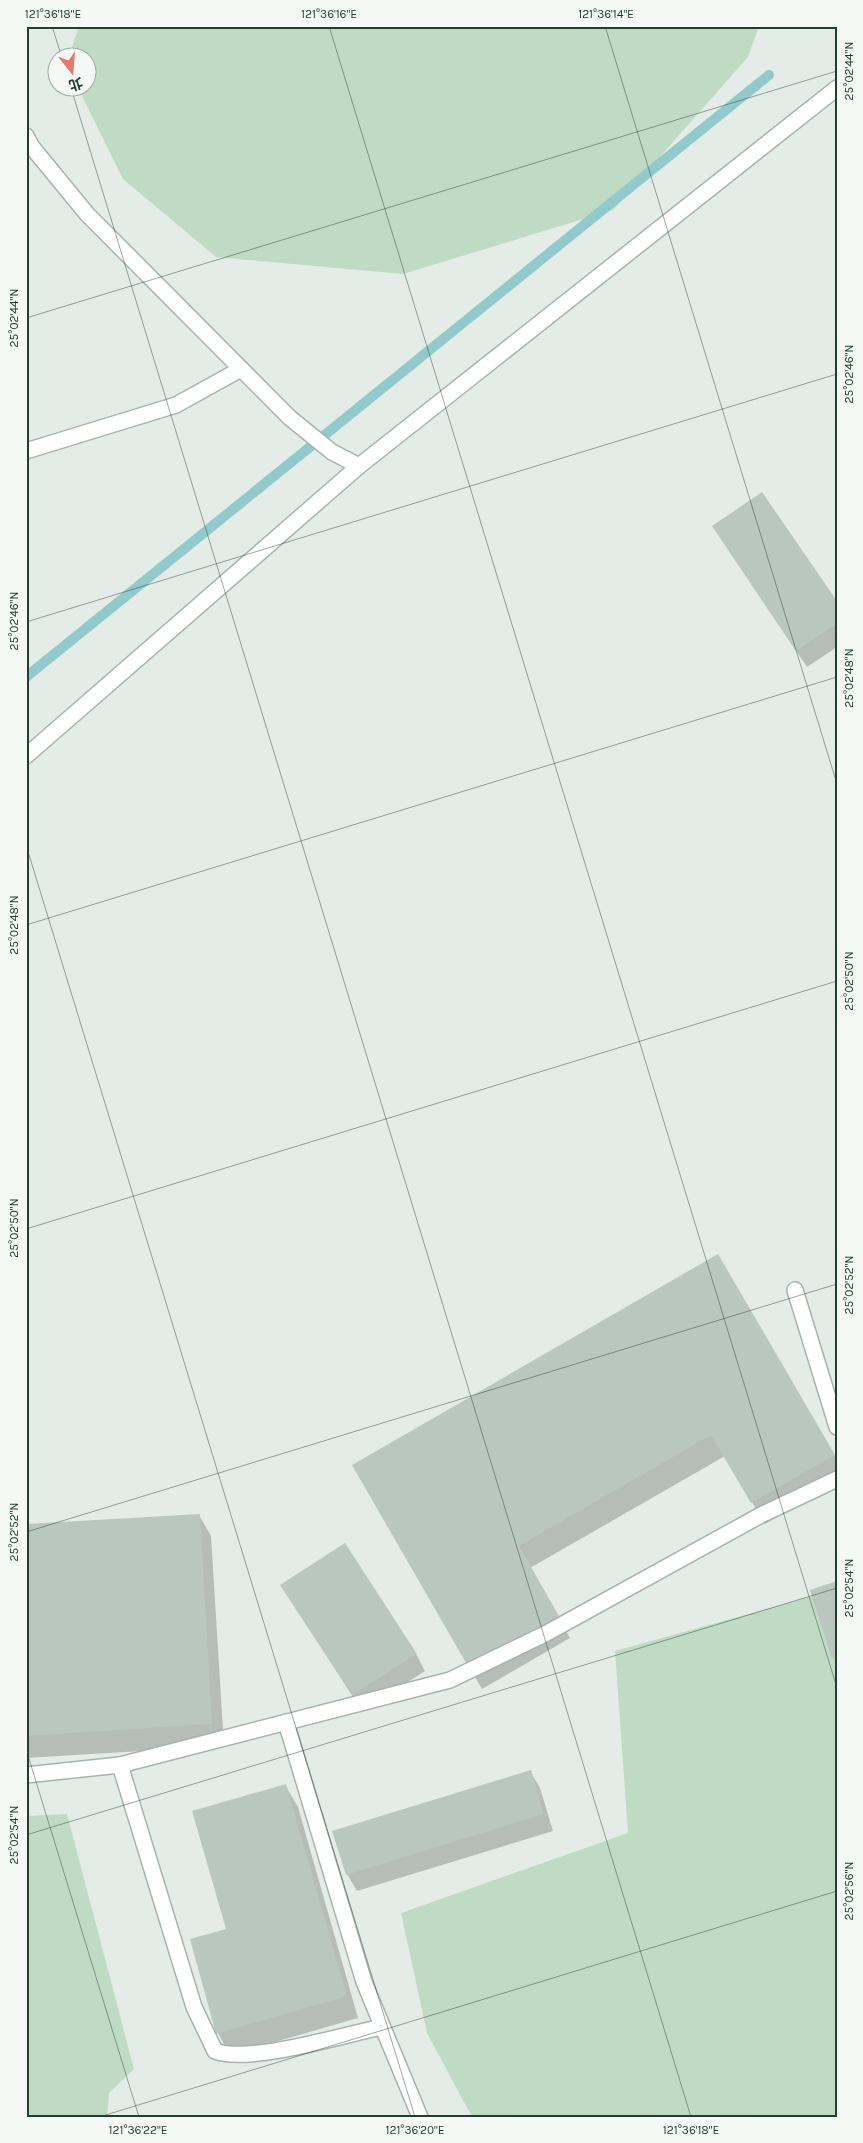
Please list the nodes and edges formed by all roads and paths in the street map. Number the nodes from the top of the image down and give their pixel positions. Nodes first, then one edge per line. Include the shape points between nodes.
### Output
1 (837, 88) edge
2 (26, 136) edge
3 (241, 369) junction
4 (26, 451) edge
5 (359, 466) junction
6 (26, 756) edge
7 (795, 1290) dead end
8 (837, 1427) edge
9 (837, 1479) edge
10 (286, 1722) junction
11 (120, 1765) junction
12 (26, 1775) edge
13 (382, 2027) junction
14 (420, 2117) edge

1 - 5 lane
2 - 3 lane via 87,214
3 - 4 lane via 176,404
3 - 5 lane via 290,418 332,452
5 - 6 lane
7 - 8 lane
9 - 10 lane via 761,1515 545,1634 450,1680
10 - 11 lane
10 - 13 lane via 364,1982
11 - 12 lane
11 - 13 lane via 194,2007 215,2051 227,2056 257,2055
13 - 14 lane

